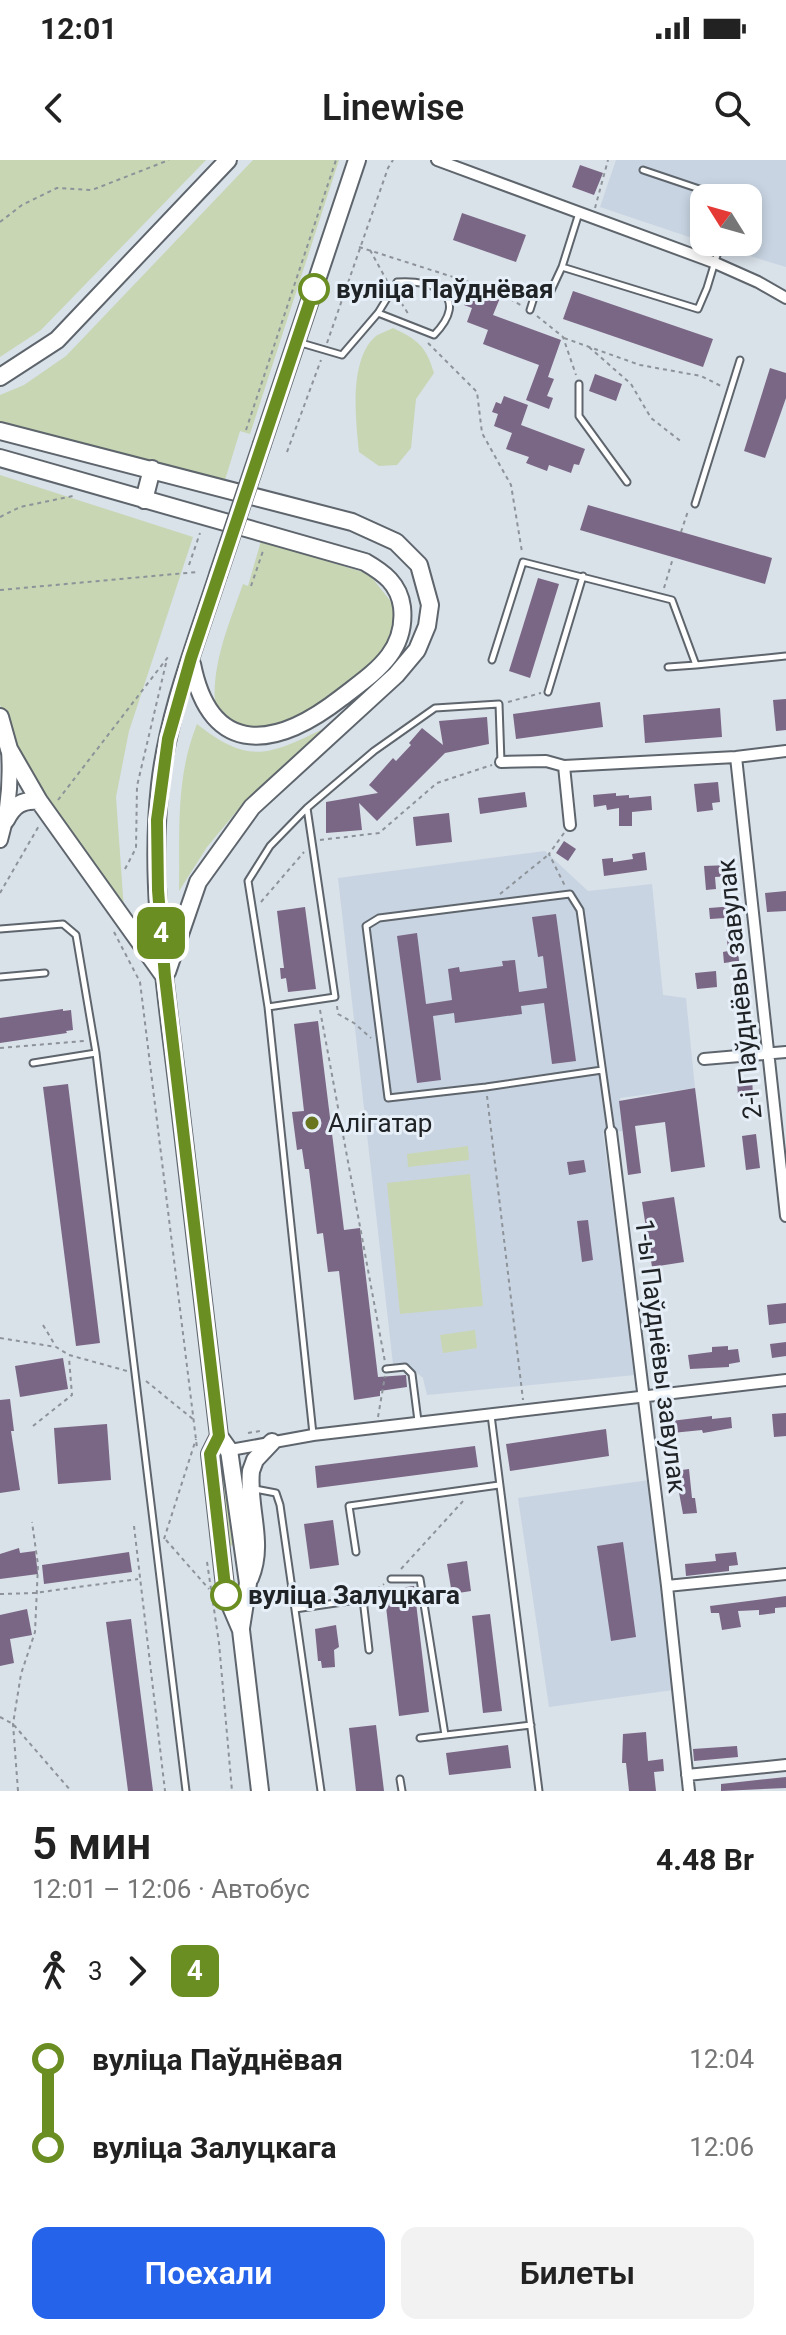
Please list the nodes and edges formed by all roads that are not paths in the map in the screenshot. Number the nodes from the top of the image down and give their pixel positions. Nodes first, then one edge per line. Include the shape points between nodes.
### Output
1 (228, 160) edge
2 (357, 160) edge
3 (437, 160) edge
4 (643, 170) dead end
5 (690, 186) edge
6 (579, 212) junction
7 (715, 256) edge
8 (713, 262) junction
9 (562, 267) junction
10 (786, 298) edge
11 (530, 310) road end
12 (378, 313) junction
13 (296, 342) junction
14 (740, 360) dead end
15 (0, 377) edge
16 (579, 384) road end
17 (0, 431) edge
18 (0, 458) edge
19 (152, 469) junction
20 (627, 482) dead end
21 (144, 500) junction
22 (693, 503) road end
23 (583, 576) junction
24 (786, 656) edge
25 (191, 658) junction
26 (492, 660) dead end
27 (696, 665) junction
28 (668, 667) dead end
29 (548, 692) road end
30 (0, 717) edge
31 (9, 749) junction
32 (786, 751) edge
33 (736, 757) junction
34 (501, 762) joint
35 (564, 766) junction
36 (44, 807) junction
37 (307, 808) junction
38 (6, 820) junction
39 (570, 825) road end
40 (0, 840) edge
41 (0, 929) edge
42 (45, 973) dead end
43 (0, 977) edge
44 (165, 977) junction
45 (268, 1007) junction
46 (786, 1052) edge
47 (96, 1053) junction
48 (768, 1054) junction
49 (704, 1059) dead end
50 (33, 1063) dead end
51 (602, 1070) junction
52 (611, 1132) joint
53 (786, 1216) edge
54 (386, 1369) road end
55 (786, 1380) edge
56 (644, 1398) junction
57 (491, 1414) junction
58 (418, 1422) junction
59 (313, 1435) junction
60 (267, 1437) junction
61 (224, 1443) junction
62 (499, 1485) junction
63 (251, 1490) junction
64 (356, 1552) dead end
65 (786, 1574) edge
66 (391, 1579) road end
67 (248, 1583) junction
68 (667, 1586) junction
69 (295, 1609) junction
70 (241, 1630) junction
71 (369, 1650) dead end
72 (531, 1725) junction
73 (445, 1735) junction
74 (420, 1738) dead end
75 (786, 1765) edge
76 (687, 1775) junction
77 (400, 1779) dead end
78 (186, 1791) edge
79 (260, 1791) edge
80 (321, 1791) edge
81 (402, 1791) edge
82 (539, 1791) edge
83 (689, 1791) edge

1 - 15 main road via 57,340
2 - 13 main road
3 - 6 street
4 - 5 lane
6 - 8 street
6 - 9 lane
7 - 8 lane
8 - 9 lane via 698,309
8 - 10 street
9 - 11 lane via 549,295 536,291
12 - 12 lane via 397,282 443,290 450,303 434,335
12 - 13 lane via 342,355
13 - 25 main road, bridge
14 - 22 lane
16 - 20 lane via 579,416
17 - 19 main road
18 - 21 main road
19 - 21 main road
19 - 44 main road via 352,522 396,542 419,565 430,605 417,650 396,675 252,807 229,837 198,882
21 - 25 main road via 365,562 383,573 400,597 403,629 376,671 318,716 269,737 240,734 209,713 196,687
23 - 26 lane via 523,562
23 - 27 lane via 672,600
23 - 29 lane
24 - 27 lane
25 - 44 main road via 168,739 157,820
27 - 28 lane
30 - 31 main road
31 - 36 main road
31 - 38 street
32 - 33 street
33 - 35 street
33 - 48 street, 2-і Паўднёвы завулак
34 - 35 street
34 - 37 lane via 499,704 435,708
35 - 39 street
36 - 38 main road via 20,803
36 - 44 main road
37 - 45 lane via 270,846 248,881
37 - 45 lane via 335,997
38 - 40 street
41 - 47 lane via 63,924 76,935
42 - 43 lane
44 - 61 main road
45 - 59 lane
46 - 48 street
47 - 50 lane
47 - 78 lane
48 - 49 street
48 - 53 street, 2-і Паўднёвы завулак
51 - 51 lane via 580,910 570,894 379,918 366,926 388,1098
51 - 52 lane
52 - 56 street, 1-ы Паўднёвы завулак
54 - 58 lane via 405,1367 412,1374
55 - 56 street
56 - 57 street
56 - 68 street, 1-ы Паўднёвы завулак
57 - 58 street
57 - 62 lane
58 - 59 street
59 - 60 street
60 - 61 street
60 - 63 main road via 255,1460
61 - 67 main road
61 - 70 main road via 204,1454 226,1595
62 - 64 lane via 349,1506
62 - 72 lane
63 - 67 main road via 256,1564
63 - 69 lane via 276,1493
65 - 68 street
66 - 73 lane via 420,1579
67 - 70 main road
68 - 76 street, 1-ы Паўднёвы завулак
69 - 71 lane via 363,1599
69 - 80 lane
70 - 79 main road
72 - 73 lane
72 - 82 lane
73 - 74 lane
75 - 76 street
76 - 83 street, 1-ы Паўднёвы завулак
77 - 81 lane

